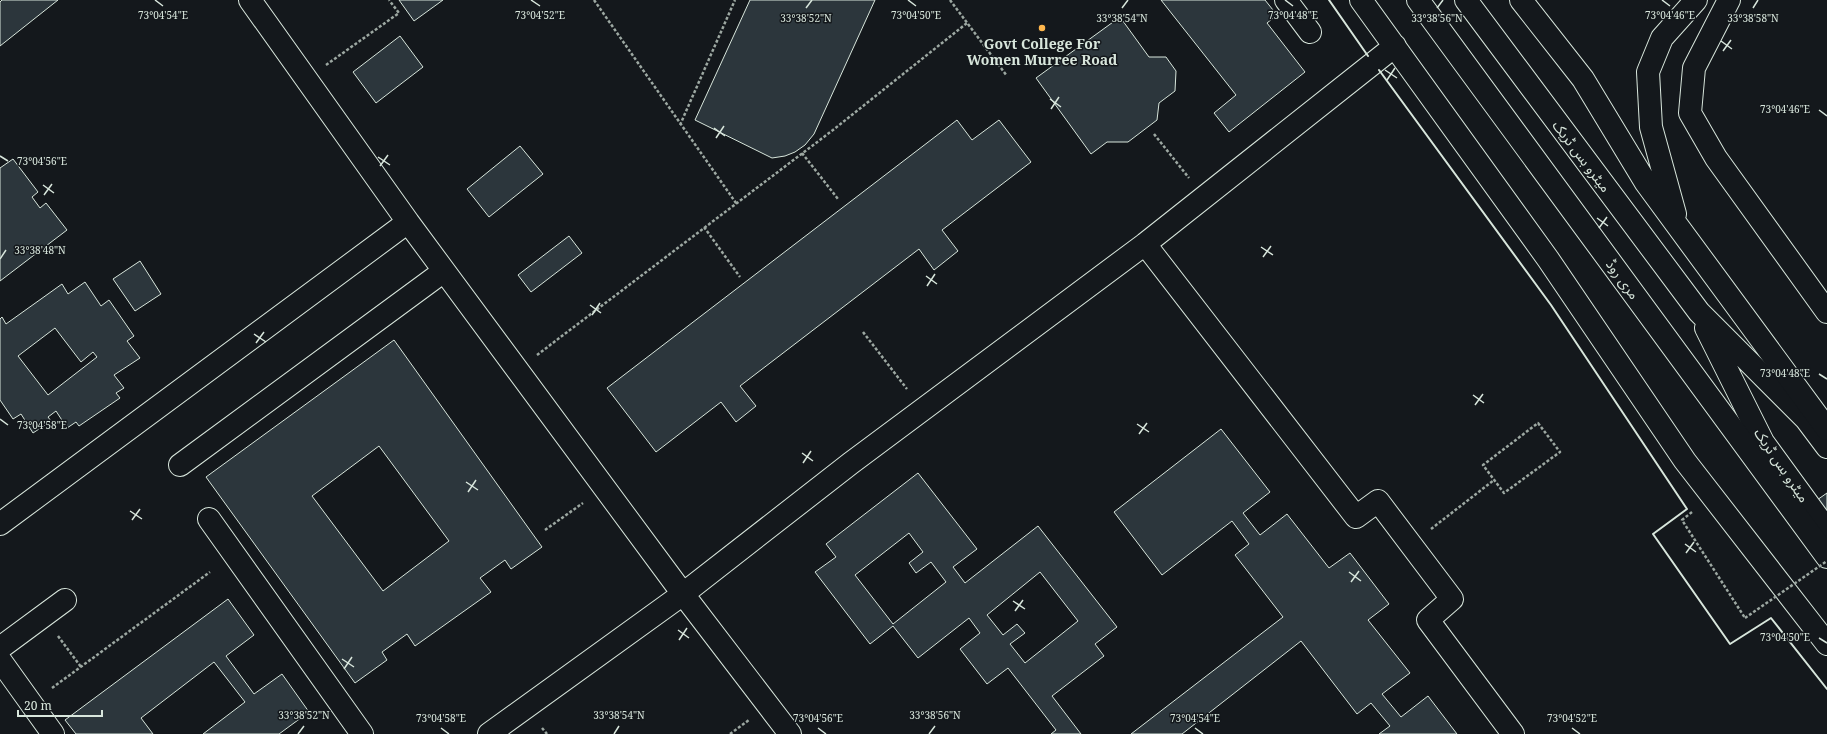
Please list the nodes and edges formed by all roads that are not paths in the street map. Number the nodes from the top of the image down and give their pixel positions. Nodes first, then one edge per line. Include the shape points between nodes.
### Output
1 (250, 0) edge
2 (1286, 0) edge
3 (1361, 0) edge
4 (1418, 0) edge
5 (1466, 0) edge
6 (1521, 0) edge
7 (1696, 0) edge
8 (1729, 0) edge
9 (1310, 32) dead end
10 (1395, 46) junction
11 (408, 222) junction
12 (1679, 228) junction
13 (1145, 244) junction
14 (444, 271) junction
15 (1698, 312) junction
16 (1827, 312) edge
17 (1827, 429) edge
18 (1827, 447) edge
19 (180, 465) dead end
20 (209, 519) dead end
21 (0, 524) edge
22 (1827, 530) edge
23 (1827, 557) edge
24 (683, 594) junction
25 (65, 600) dead end
26 (1827, 644) edge
27 (0, 648) edge
28 (0, 660) edge
29 (53, 734) edge
30 (362, 734) edge
31 (489, 734) edge
32 (790, 734) edge
33 (1513, 734) edge

1 - 11 main road
2 - 9 main road
3 - 10 main road
4 - 23 main road, مری روڈ
5 - 15 main road, میٹرو بس ٹریک
6 - 12 main road via 1583,79 1646,183
7 - 12 main road via 1662,38 1648,72 1651,126
8 - 16 main road via 1694,68 1690,113 1716,158
10 - 13 main road
10 - 26 main road via 1548,259 1685,460
11 - 14 main road
11 - 21 main road
12 - 17 main road
13 - 24 main road
13 - 33 main road via 1356,517 1378,501 1452,598 1428,620
14 - 19 main road
14 - 24 main road
15 - 18 main road, میٹرو بس ٹریک via 1806,419
15 - 22 main road, میٹرو بس ٹریک via 1763,442
20 - 30 main road
24 - 31 main road
24 - 32 main road
25 - 27 main road
28 - 29 main road

